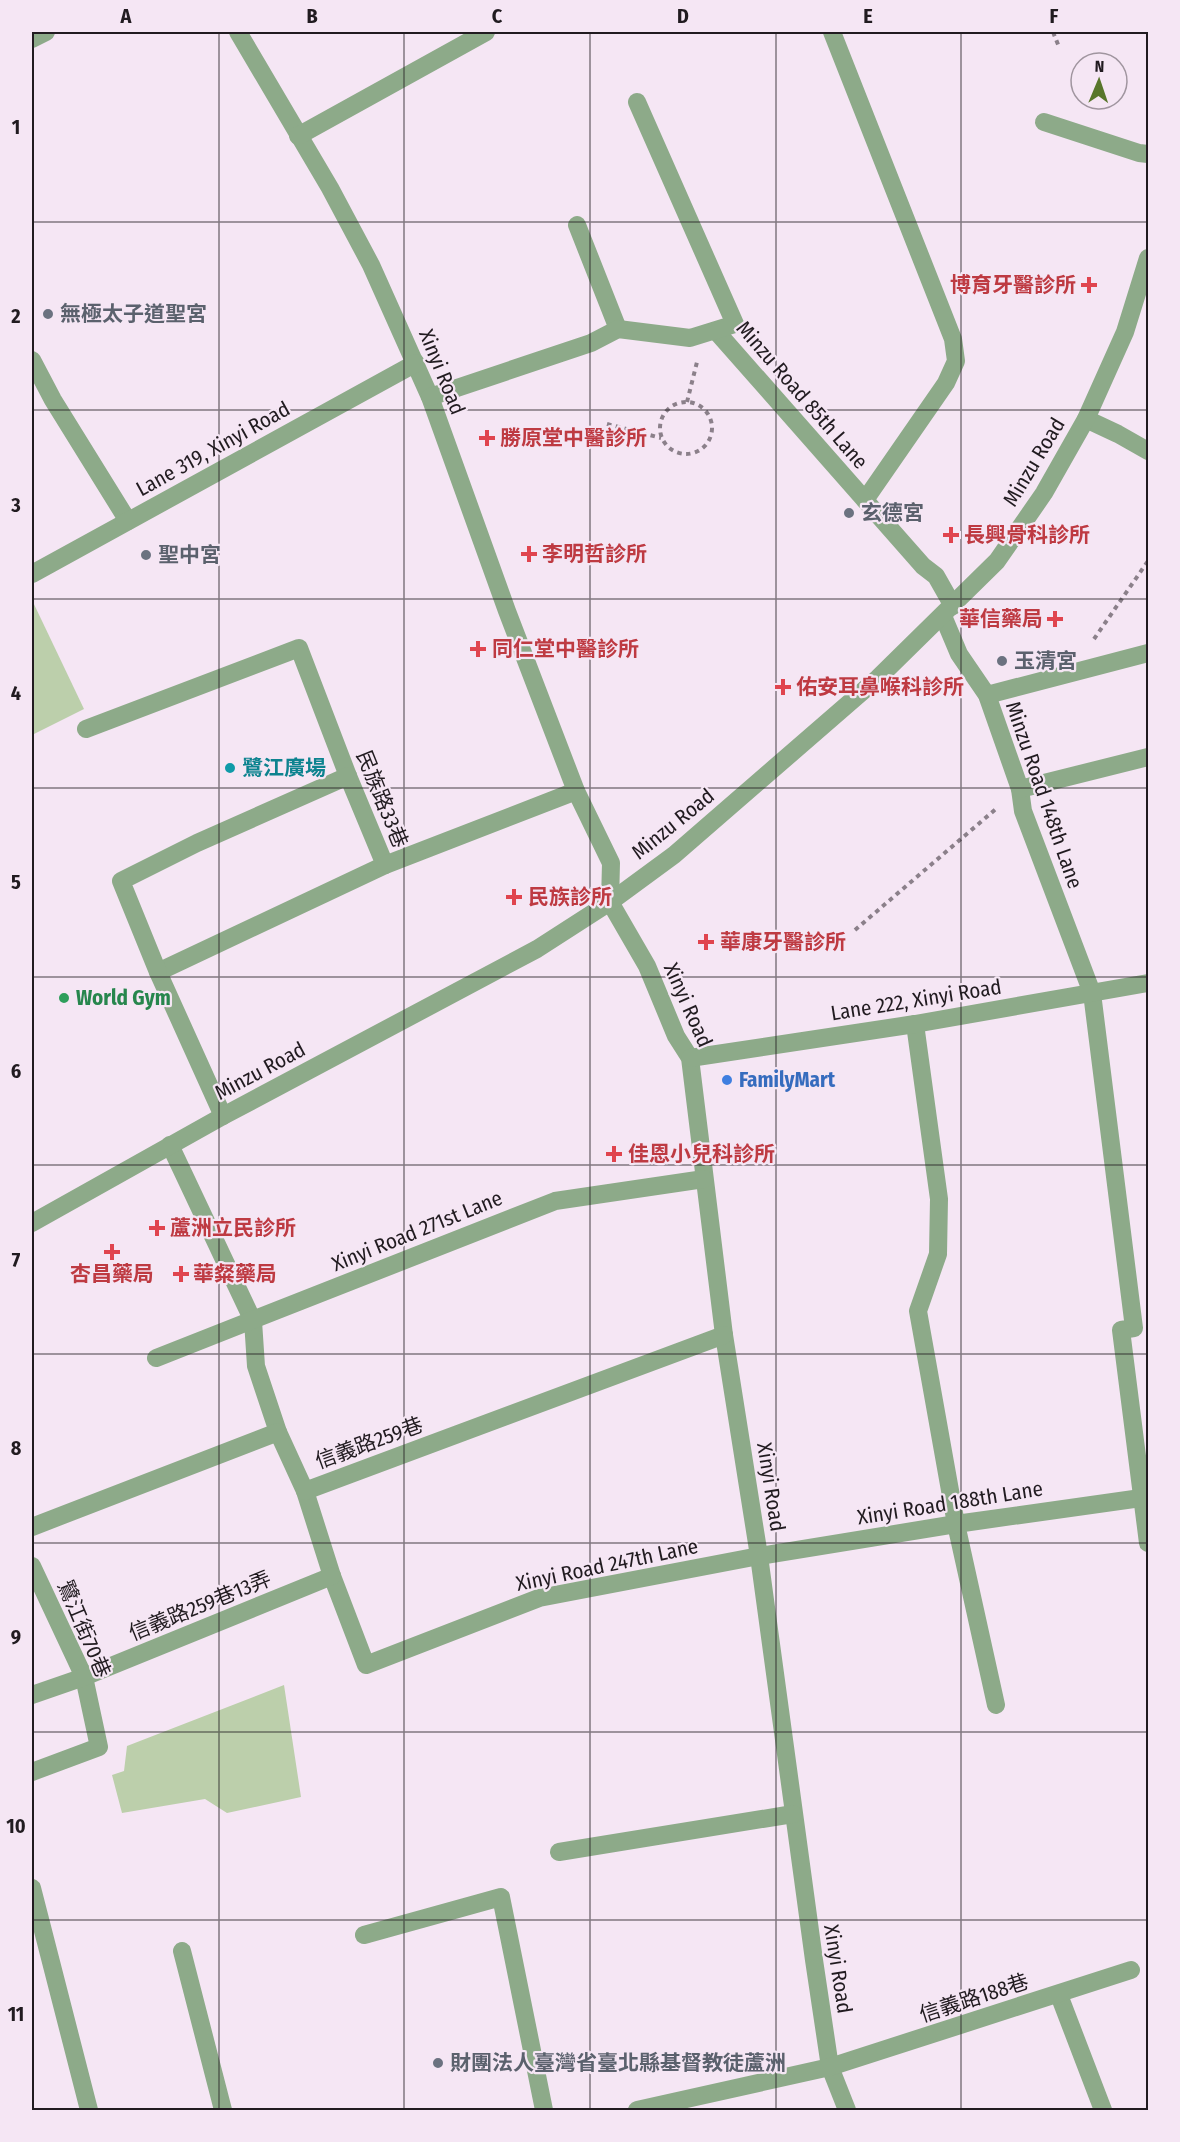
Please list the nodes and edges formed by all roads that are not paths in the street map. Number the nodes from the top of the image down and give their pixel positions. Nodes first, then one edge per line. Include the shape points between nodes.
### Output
1 (46, 32) edge
2 (238, 32) edge
3 (486, 32) edge
4 (832, 32) edge
5 (32, 39) edge
6 (637, 102) dead end
7 (1044, 122) dead end
8 (298, 135) junction
9 (1149, 154) edge
10 (577, 225) dead end
11 (1149, 258) edge
12 (618, 329) junction
13 (716, 331) junction
14 (32, 360) edge
15 (416, 363) junction
16 (430, 397) junction
17 (1086, 419) junction
18 (1149, 451) edge
19 (865, 500) junction
20 (128, 521) junction
21 (32, 574) edge
22 (948, 611) junction
23 (1149, 653) edge
24 (987, 695) junction
25 (86, 729) dead end
26 (1149, 756) edge
27 (348, 776) junction
28 (1020, 789) junction
29 (576, 791) junction
30 (385, 865) junction
31 (610, 902) junction
32 (158, 972) junction
33 (1149, 983) edge
34 (1092, 993) junction
35 (915, 1024) junction
36 (690, 1058) junction
37 (223, 1116) junction
38 (170, 1145) junction
39 (704, 1179) junction
40 (32, 1223) edge
41 (253, 1321) junction
42 (1141, 1327) edge
43 (724, 1335) junction
44 (156, 1358) dead end
45 (278, 1432) junction
46 (305, 1491) junction
47 (1145, 1497) edge
48 (956, 1524) junction
49 (32, 1527) edge
50 (1149, 1543) edge
51 (759, 1556) junction
52 (32, 1566) edge
53 (332, 1576) junction
54 (84, 1677) junction
55 (32, 1695) edge
56 (996, 1705) dead end
57 (32, 1772) edge
58 (793, 1814) junction
59 (559, 1852) dead end
60 (32, 1888) edge
61 (364, 1935) dead end
62 (182, 1951) dead end
63 (1131, 1970) dead end
64 (1059, 1995) junction
65 (830, 2067) junction
66 (89, 2110) edge
67 (223, 2110) edge
68 (543, 2110) edge
69 (637, 2110) edge
70 (847, 2110) edge
71 (1103, 2110) edge

1 - 5 street
2 - 8 street, Xinyi Road
3 - 8 street
4 - 19 street via 952,339 956,360 946,383
6 - 13 street via 735,324
7 - 9 street
8 - 15 street, Xinyi Road via 371,265
10 - 12 street
11 - 17 street, Minzu Road via 1125,332
12 - 13 street, Minzu Road 85th Lane via 690,338
12 - 16 street via 591,343
13 - 19 street, Minzu Road 85th Lane
14 - 20 street
15 - 16 street, Xinyi Road
15 - 20 street, Lane 319, Xinyi Road
16 - 29 street, Xinyi Road
17 - 18 street
17 - 22 street, Minzu Road via 1044,493 997,561
19 - 22 street, Minzu Road 85th Lane via 936,576
20 - 21 street, Lane 319, Xinyi Road
22 - 24 street, Minzu Road 148th Lane via 959,654
22 - 31 street, Minzu Road via 878,678 674,855
23 - 24 street
24 - 28 street, Minzu Road 148th Lane
25 - 27 street, 民族路33巷 via 299,648
26 - 28 street
27 - 30 street, 民族路33巷
27 - 32 street via 196,843 121,881
28 - 34 street, Minzu Road 148th Lane via 1023,811
29 - 30 street
29 - 31 street, Xinyi Road via 611,863
30 - 32 street, 民族路33巷
31 - 36 street, Xinyi Road
31 - 37 street, Minzu Road via 537,949
32 - 37 street
33 - 34 street, Lane 222, Xinyi Road
34 - 35 street, Lane 222, Xinyi Road
34 - 42 street, Minzu Road 148th Lane
35 - 36 street, Lane 222, Xinyi Road
35 - 48 street via 939,1199 938,1254 918,1311
36 - 39 street, Xinyi Road
37 - 38 street, Minzu Road
38 - 40 street, Minzu Road
38 - 41 street
39 - 41 street, Xinyi Road 271st Lane via 555,1201
39 - 43 street, Xinyi Road
41 - 44 street, Xinyi Road 271st Lane
41 - 45 street, 信義路259巷 via 256,1366
42 - 47 street via 1121,1330
43 - 46 street, 信義路259巷
43 - 51 street, Xinyi Road
45 - 46 street, 信義路259巷
45 - 49 street
46 - 53 street
47 - 48 street, Xinyi Road 188th Lane
47 - 50 street
48 - 51 street, Xinyi Road 188th Lane
48 - 56 street
51 - 53 street, Xinyi Road 247th Lane via 539,1598 366,1665
51 - 58 street, Xinyi Road
52 - 54 street, 鷺江街70巷
53 - 54 street, 信義路259巷13弄
54 - 55 street, 信義路259巷13弄
54 - 57 street, 鷺江街70巷 via 99,1748
58 - 59 street
58 - 65 street, Xinyi Road
60 - 66 street
61 - 68 street via 501,1897
62 - 67 street
63 - 64 street, 信義路188巷
64 - 65 street, 信義路188巷
64 - 71 street
65 - 69 street, 信義路188巷
65 - 70 street, Xinyi Road

